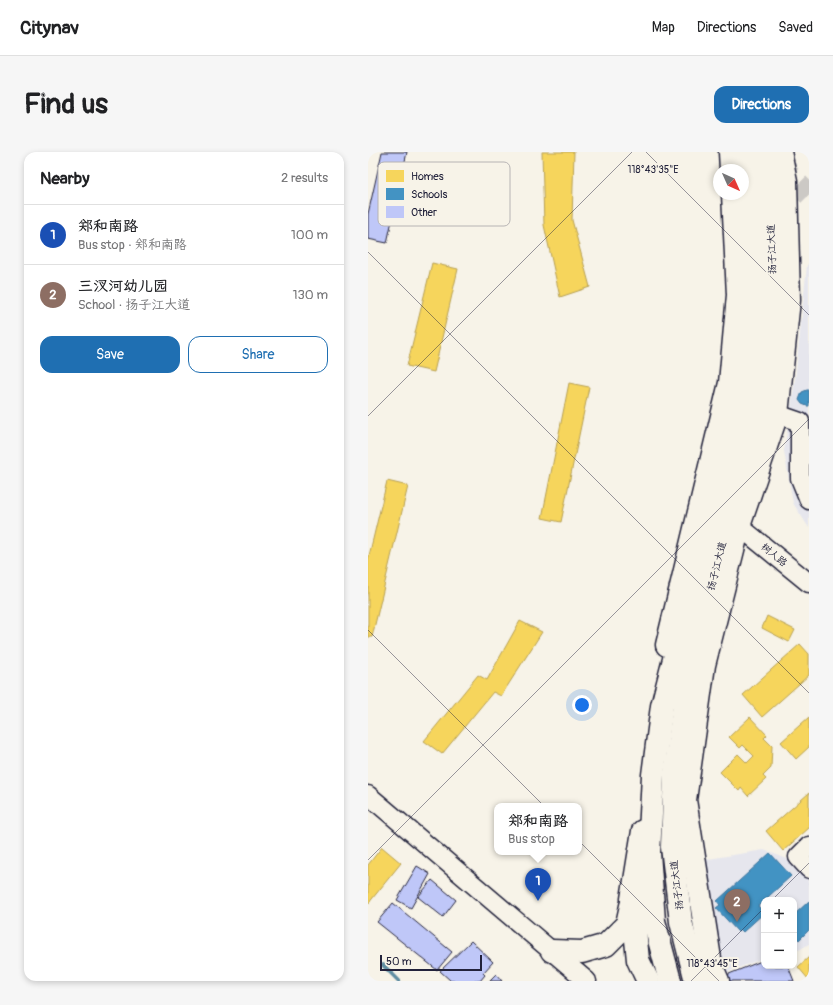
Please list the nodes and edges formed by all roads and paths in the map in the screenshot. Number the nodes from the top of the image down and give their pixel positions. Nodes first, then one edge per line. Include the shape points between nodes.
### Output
1 (730, 152) edge
2 (743, 152) edge
3 (760, 152) edge
4 (780, 152) edge
5 (731, 164) edge
6 (733, 200) edge
7 (777, 414) junction
8 (804, 445) edge
9 (809, 500) edge
10 (739, 526) junction
11 (809, 583) edge
12 (368, 795) edge
13 (809, 846) edge
14 (809, 869) edge
15 (632, 899) junction
16 (552, 951) junction
17 (587, 981) edge
18 (648, 981) edge
19 (670, 981) edge
20 (696, 981) edge
21 (718, 981) edge

1 - 5 main road
2 - 19 main road, 扬子江大道 via 750,194 753,241 753,315 743,390 662,706 654,775 649,853 654,921
3 - 20 main road, 扬子江大道 via 772,228 773,312 763,394 699,638 684,704 675,772 672,847 681,922
4 - 7 main road via 786,182 789,300
6 - 15 main road via 738,295 730,383 650,720 642,842
7 - 8 street via 800,422
7 - 10 main road
8 - 9 street via 800,478
10 - 11 street, 树人路
10 - 21 main road via 704,665 685,800 711,965
12 - 16 street
13 - 14 street via 798,857
15 - 16 main road via 627,924 606,946 582,952
15 - 18 main road via 638,960
16 - 17 street

